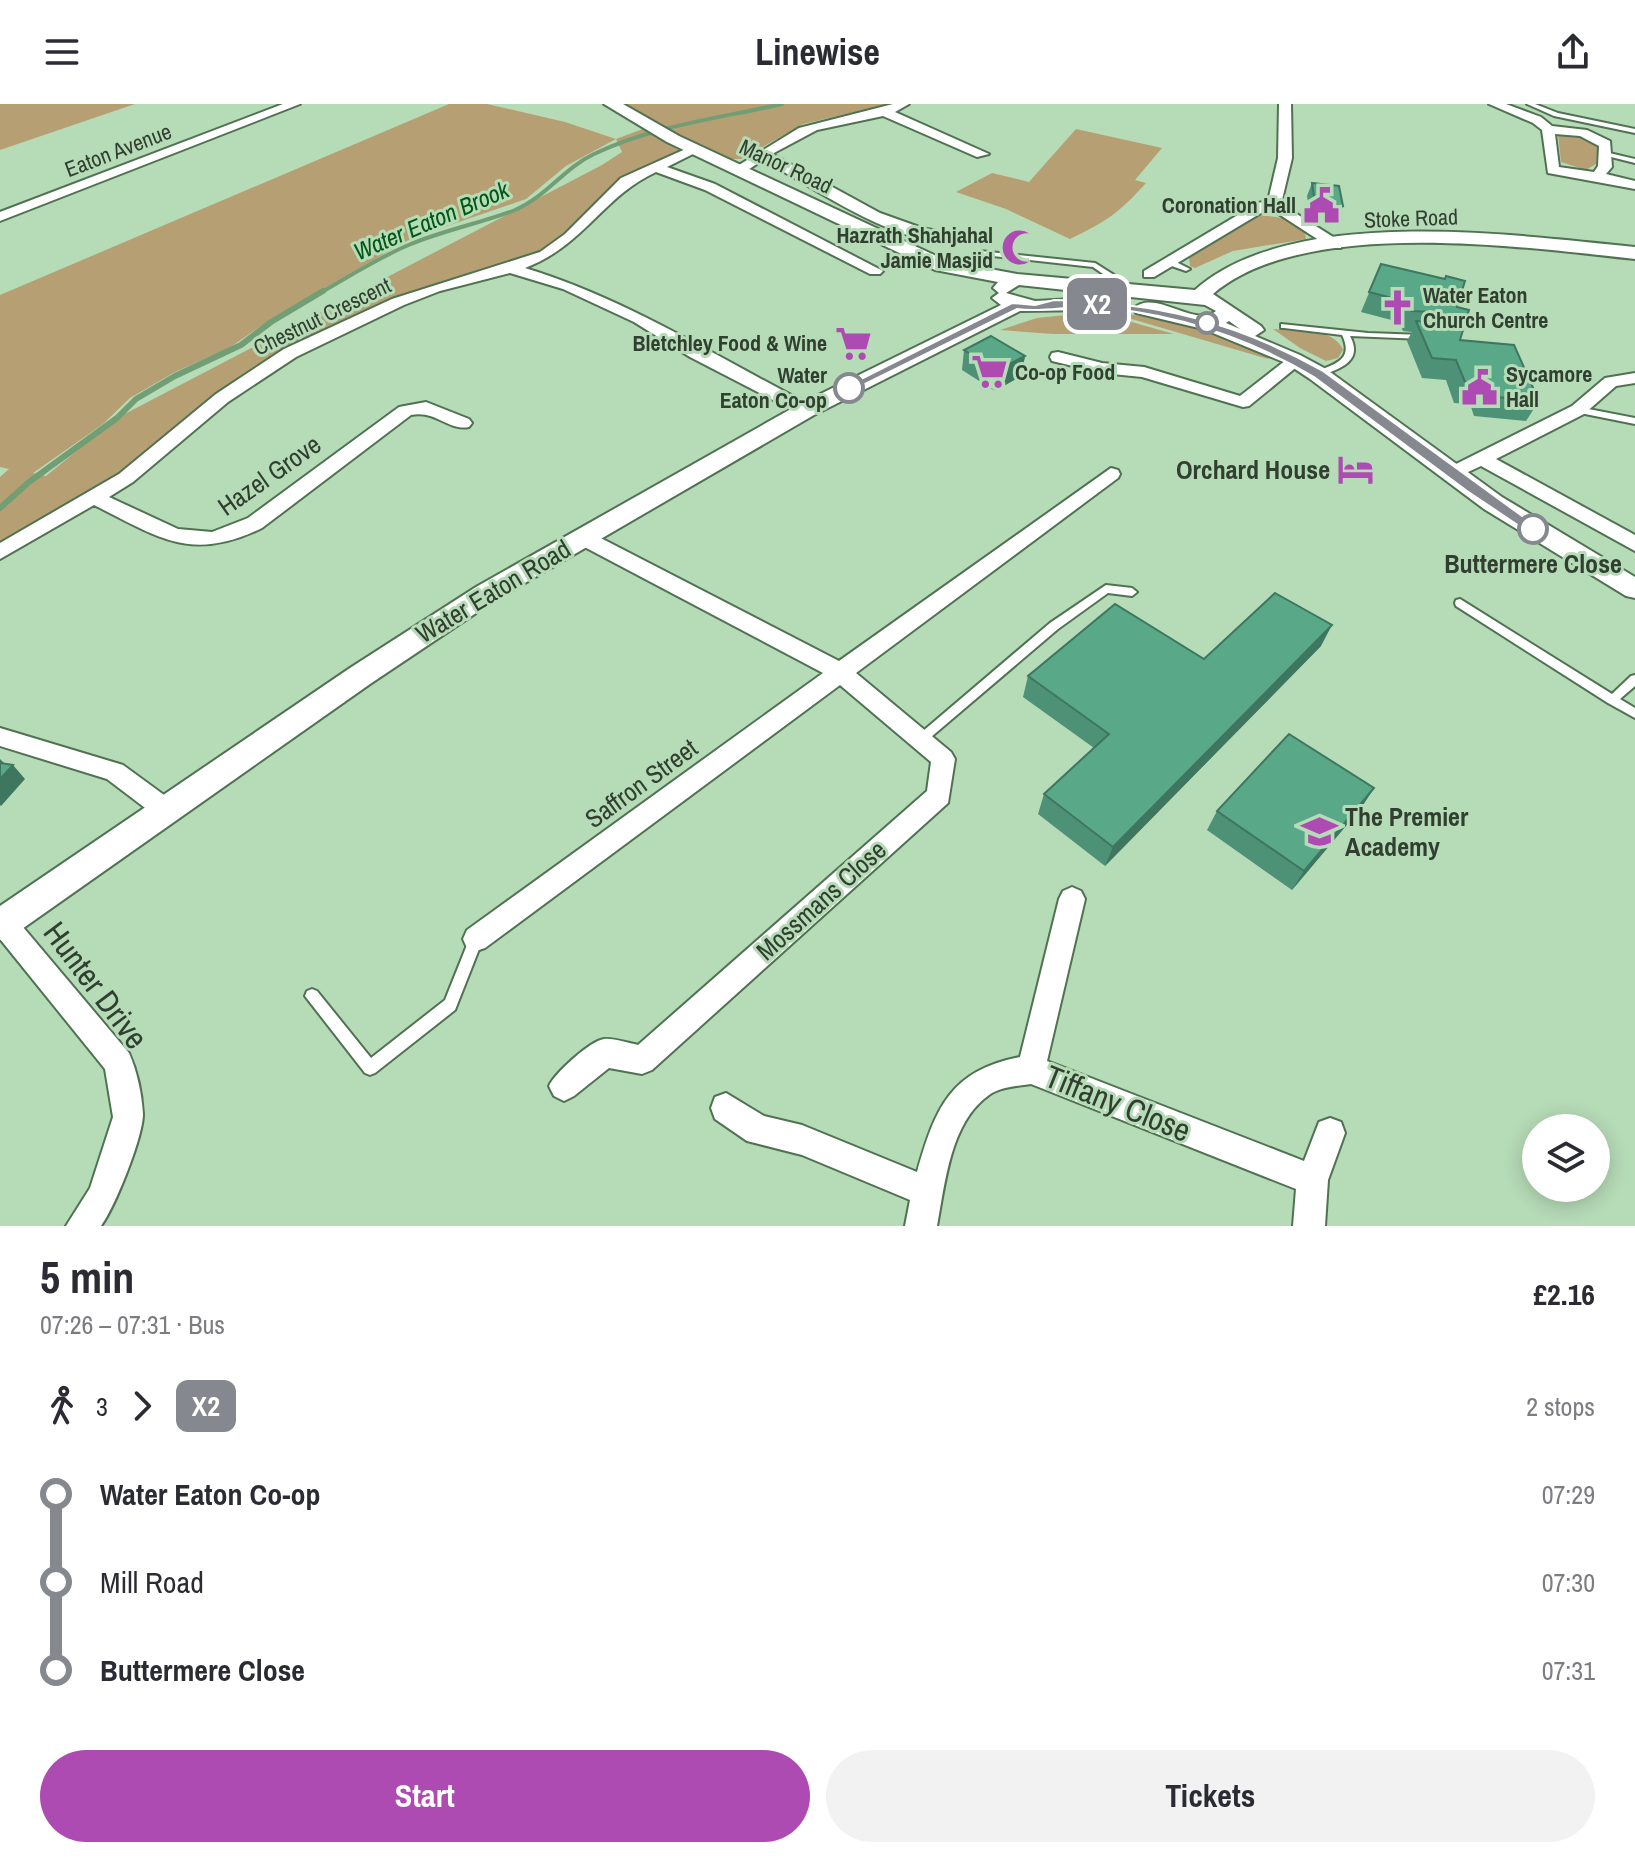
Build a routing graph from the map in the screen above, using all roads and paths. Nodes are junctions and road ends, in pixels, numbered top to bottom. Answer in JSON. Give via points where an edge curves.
{"nodes":[{"id":1,"x":294,"y":104,"type":"edge"},
{"id":2,"x":612,"y":104,"type":"edge"},
{"id":3,"x":903,"y":104,"type":"edge"},
{"id":4,"x":1285,"y":104,"type":"edge"},
{"id":5,"x":1495,"y":104,"type":"edge"},
{"id":6,"x":1530,"y":104,"type":"edge"},
{"id":7,"x":887,"y":113,"type":"junction"},
{"id":8,"x":1548,"y":129,"type":"junction"},
{"id":9,"x":1635,"y":131,"type":"edge"},
{"id":10,"x":695,"y":150,"type":"junction"},
{"id":11,"x":982,"y":154,"type":"dead end"},
{"id":12,"x":1605,"y":154,"type":"junction"},
{"id":13,"x":763,"y":155,"type":"junction"},
{"id":14,"x":1635,"y":161,"type":"edge"},
{"id":15,"x":653,"y":167,"type":"junction"},
{"id":16,"x":738,"y":170,"type":"junction"},
{"id":17,"x":1597,"y":176,"type":"junction"},
{"id":18,"x":1635,"y":185,"type":"edge"},
{"id":19,"x":1274,"y":205,"type":"junction"},
{"id":20,"x":0,"y":217,"type":"edge"},
{"id":21,"x":953,"y":238,"type":"dead end"},
{"id":22,"x":1336,"y":245,"type":"junction"},
{"id":23,"x":983,"y":253,"type":"dead end"},
{"id":24,"x":1635,"y":253,"type":"edge"},
{"id":25,"x":1169,"y":262,"type":"junction"},
{"id":26,"x":510,"y":268,"type":"junction"},
{"id":27,"x":1186,"y":269,"type":"dead end"},
{"id":28,"x":875,"y":271,"type":"dead end"},
{"id":29,"x":1149,"y":274,"type":"dead end"},
{"id":30,"x":1047,"y":283,"type":"junction"},
{"id":31,"x":1110,"y":289,"type":"junction"},
{"id":32,"x":1013,"y":295,"type":"junction"},
{"id":33,"x":1186,"y":302,"type":"junction"},
{"id":34,"x":1054,"y":303,"type":"junction"},
{"id":35,"x":1216,"y":317,"type":"junction"},
{"id":36,"x":1284,"y":326,"type":"dead end"},
{"id":37,"x":1345,"y":333,"type":"junction"},
{"id":38,"x":1425,"y":337,"type":"edge"},
{"id":39,"x":1058,"y":357,"type":"dead end"},
{"id":40,"x":1294,"y":360,"type":"junction"},
{"id":41,"x":1318,"y":374,"type":"junction"},
{"id":42,"x":1635,"y":378,"type":"edge"},
{"id":43,"x":806,"y":410,"type":"junction"},
{"id":44,"x":1578,"y":410,"type":"junction"},
{"id":45,"x":1635,"y":421,"type":"edge"},
{"id":46,"x":463,"y":423,"type":"dead end"},
{"id":47,"x":1482,"y":459,"type":"junction"},
{"id":48,"x":1111,"y":474,"type":"dead end"},
{"id":49,"x":1451,"y":474,"type":"junction"},
{"id":50,"x":96,"y":498,"type":"junction"},
{"id":51,"x":582,"y":537,"type":"junction"},
{"id":52,"x":1635,"y":544,"type":"edge"},
{"id":53,"x":0,"y":552,"type":"edge"},
{"id":54,"x":1635,"y":589,"type":"edge"},
{"id":55,"x":1132,"y":592,"type":"dead end"},
{"id":56,"x":1460,"y":603,"type":"dead end"},
{"id":57,"x":840,"y":672,"type":"junction"},
{"id":58,"x":1635,"y":679,"type":"edge"},
{"id":59,"x":1612,"y":700,"type":"junction"},
{"id":60,"x":1635,"y":714,"type":"edge"},
{"id":61,"x":0,"y":737,"type":"edge"},
{"id":62,"x":920,"y":740,"type":"junction"},
{"id":63,"x":166,"y":810,"type":"junction"},
{"id":64,"x":1072,"y":899,"type":"dead end"},
{"id":65,"x":1,"y":924,"type":"edge"},
{"id":66,"x":476,"y":939,"type":"joint"},
{"id":67,"x":312,"y":996,"type":"dead end"},
{"id":68,"x":1031,"y":1069,"type":"junction"},
{"id":69,"x":564,"y":1086,"type":"dead end"},
{"id":70,"x":726,"y":1108,"type":"dead end"},
{"id":71,"x":1330,"y":1133,"type":"dead end"},
{"id":72,"x":1312,"y":1180,"type":"junction"},
{"id":73,"x":928,"y":1192,"type":"junction"},
{"id":74,"x":82,"y":1226,"type":"edge"},
{"id":75,"x":921,"y":1226,"type":"edge"},
{"id":76,"x":1309,"y":1226,"type":"edge"}],
"edges":[{"from":1,"to":20,"type":"street","name":"Eaton Avenue"},
{"from":2,"to":10,"type":"street","name":"Manor Road"},
{"from":3,"to":7,"type":"street"},
{"from":4,"to":19,"type":"street","via":[[1285,158]]},
{"from":5,"to":8,"type":"street"},
{"from":6,"to":9,"type":"lane","via":[[1556,115]]},
{"from":7,"to":11,"type":"street"},
{"from":7,"to":13,"type":"street","via":[[810,128]]},
{"from":8,"to":12,"type":"street","via":[[1597,139],[1605,144]]},
{"from":8,"to":17,"type":"street","via":[[1553,170]]},
{"from":10,"to":15,"type":"street","name":"Chestnut Crescent"},
{"from":10,"to":16,"type":"street","name":"Manor Road"},
{"from":12,"to":14,"type":"lane"},
{"from":12,"to":17,"type":"street","via":[[1605,167]]},
{"from":13,"to":16,"type":"street"},
{"from":13,"to":21,"type":"street","via":[[912,231]]},
{"from":15,"to":26,"type":"street","name":"Chestnut Crescent","via":[[614,191],[559,245]]},
{"from":15,"to":28,"type":"street","via":[[710,187]]},
{"from":16,"to":32,"type":"street","name":"Manor Road","via":[[942,266],[962,282]]},
{"from":17,"to":18,"type":"street"},
{"from":19,"to":22,"type":"street"},
{"from":19,"to":25,"type":"street","via":[[1263,206]]},
{"from":22,"to":24,"type":"street","name":"Stoke Road","via":[[1456,239]]},
{"from":22,"to":33,"type":"street","name":"Stoke Road","via":[[1250,263]]},
{"from":23,"to":31,"type":"lane","via":[[1095,265],[1110,275]]},
{"from":25,"to":27,"type":"lane"},
{"from":25,"to":29,"type":"street"},
{"from":26,"to":43,"type":"street","via":[[568,286],[640,319]]},
{"from":26,"to":50,"type":"street","name":"Chestnut Crescent","via":[[414,296],[297,349],[242,383]]},
{"from":30,"to":31,"type":"street"},
{"from":30,"to":32,"type":"street"},
{"from":30,"to":34,"type":"street","via":[[1058,292]]},
{"from":31,"to":33,"type":"street"},
{"from":32,"to":34,"type":"street","via":[[1035,308]]},
{"from":32,"to":43,"type":"street","name":"Water Eaton Road"},
{"from":33,"to":34,"type":"street"},
{"from":33,"to":35,"type":"street","via":[[1192,321]]},
{"from":33,"to":35,"type":"street","via":[[1214,300]]},
{"from":35,"to":40,"type":"street"},
{"from":36,"to":37,"type":"lane"},
{"from":37,"to":38,"type":"lane"},
{"from":37,"to":41,"type":"lane","via":[[1350,355]]},
{"from":39,"to":40,"type":"street","via":[[1144,372],[1243,402]]},
{"from":40,"to":41,"type":"street"},
{"from":41,"to":49,"type":"street"},
{"from":42,"to":44,"type":"street","via":[[1611,382]]},
{"from":43,"to":51,"type":"street","name":"Water Eaton Road"},
{"from":44,"to":45,"type":"lane"},
{"from":44,"to":47,"type":"street"},
{"from":46,"to":50,"type":"street","name":"Hazel Grove","via":[[426,407],[405,411],[255,523],[213,540],[186,540]]},
{"from":47,"to":49,"type":"street"},
{"from":47,"to":52,"type":"street"},
{"from":48,"to":57,"type":"street","name":"Saffron Street"},
{"from":49,"to":54,"type":"street"},
{"from":50,"to":53,"type":"street","name":"Chestnut Crescent"},
{"from":51,"to":57,"type":"street"},
{"from":51,"to":63,"type":"street","name":"Water Eaton Road","via":[[414,639]]},
{"from":55,"to":62,"type":"lane","via":[[1106,589],[1054,626]]},
{"from":56,"to":59,"type":"lane"},
{"from":57,"to":62,"type":"street","name":"Mossmans Close"},
{"from":57,"to":66,"type":"street","name":"Saffron Street"},
{"from":58,"to":59,"type":"lane"},
{"from":59,"to":60,"type":"lane"},
{"from":61,"to":63,"type":"street","via":[[115,772]]},
{"from":62,"to":69,"type":"street","name":"Mossmans Close","via":[[943,759],[939,796],[642,1060],[605,1053]]},
{"from":63,"to":65,"type":"street","name":"Water Eaton Road"},
{"from":64,"to":68,"type":"street"},
{"from":65,"to":74,"type":"street","name":"Hunter Drive","via":[[119,1063],[128,1117],[103,1197]]},
{"from":66,"to":67,"type":"lane","via":[[450,1005],[370,1068]]},
{"from":68,"to":72,"type":"street","name":"Tiffany Close"},
{"from":68,"to":73,"type":"street","name":"Tiffany Close","via":[[975,1086],[952,1113]]},
{"from":70,"to":73,"type":"street","via":[[758,1130],[802,1140]]},
{"from":71,"to":72,"type":"street"},
{"from":72,"to":76,"type":"street"},
{"from":73,"to":75,"type":"street","name":"Tiffany Close"}]}
